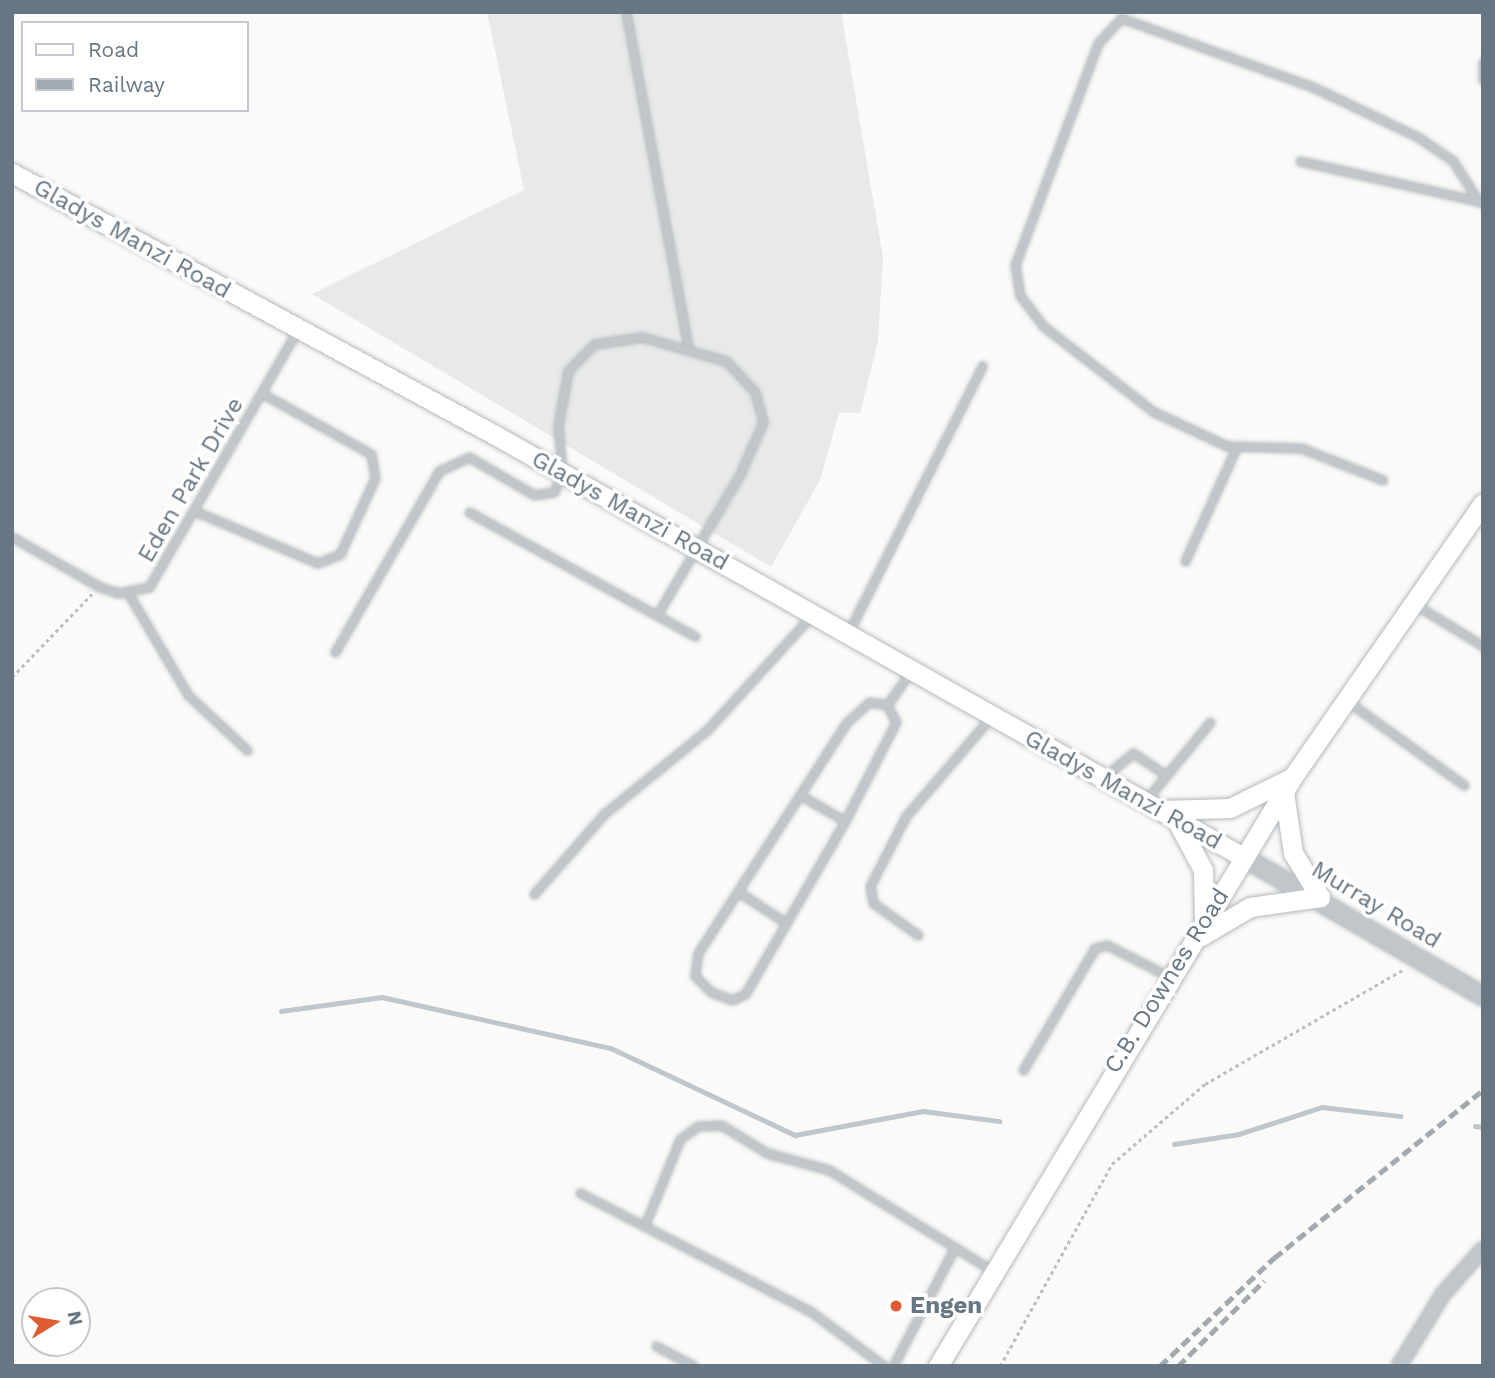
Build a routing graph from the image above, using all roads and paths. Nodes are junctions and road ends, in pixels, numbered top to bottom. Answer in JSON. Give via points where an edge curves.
{"nodes":[{"id":1,"x":626,"y":12,"type":"edge"},
{"id":2,"x":1483,"y":62,"type":"edge"},
{"id":3,"x":1483,"y":79,"type":"edge"},
{"id":4,"x":1300,"y":161,"type":"dead end"},
{"id":5,"x":12,"y":173,"type":"edge"},
{"id":6,"x":1481,"y":202,"type":"edge"},
{"id":7,"x":297,"y":331,"type":"junction"},
{"id":8,"x":688,"y":346,"type":"junction"},
{"id":9,"x":982,"y":366,"type":"dead end"},
{"id":10,"x":263,"y":394,"type":"junction"},
{"id":11,"x":1236,"y":448,"type":"junction"},
{"id":12,"x":562,"y":472,"type":"junction"},
{"id":13,"x":1383,"y":480,"type":"dead end"},
{"id":14,"x":1483,"y":503,"type":"edge"},
{"id":15,"x":197,"y":512,"type":"junction"},
{"id":16,"x":469,"y":512,"type":"dead end"},
{"id":17,"x":12,"y":537,"type":"edge"},
{"id":18,"x":698,"y":550,"type":"junction"},
{"id":19,"x":1185,"y":561,"type":"dead end"},
{"id":20,"x":100,"y":587,"type":"junction"},
{"id":21,"x":128,"y":593,"type":"junction"},
{"id":22,"x":1412,"y":603,"type":"junction"},
{"id":23,"x":657,"y":615,"type":"junction"},
{"id":24,"x":812,"y":615,"type":"junction"},
{"id":25,"x":847,"y":635,"type":"junction"},
{"id":26,"x":695,"y":636,"type":"dead end"},
{"id":27,"x":1483,"y":646,"type":"edge"},
{"id":28,"x":335,"y":652,"type":"dead end"},
{"id":29,"x":911,"y":671,"type":"junction"},
{"id":30,"x":12,"y":677,"type":"edge"},
{"id":31,"x":1346,"y":701,"type":"junction"},
{"id":32,"x":887,"y":705,"type":"junction"},
{"id":33,"x":992,"y":717,"type":"junction"},
{"id":34,"x":1210,"y":722,"type":"dead end"},
{"id":35,"x":247,"y":750,"type":"dead end"},
{"id":36,"x":1164,"y":774,"type":"junction"},
{"id":37,"x":1102,"y":780,"type":"junction"},
{"id":38,"x":1289,"y":783,"type":"junction"},
{"id":39,"x":1464,"y":785,"type":"dead end"},
{"id":40,"x":800,"y":795,"type":"junction"},
{"id":41,"x":1149,"y":806,"type":"junction"},
{"id":42,"x":845,"y":821,"type":"junction"},
{"id":43,"x":1177,"y":822,"type":"junction"},
{"id":44,"x":1243,"y":857,"type":"junction"},
{"id":45,"x":739,"y":892,"type":"junction"},
{"id":46,"x":534,"y":894,"type":"dead end"},
{"id":47,"x":1320,"y":897,"type":"junction"},
{"id":48,"x":1204,"y":922,"type":"junction"},
{"id":49,"x":786,"y":923,"type":"junction"},
{"id":50,"x":918,"y":935,"type":"dead end"},
{"id":51,"x":1189,"y":945,"type":"junction"},
{"id":52,"x":1418,"y":958,"type":"junction"},
{"id":53,"x":1168,"y":976,"type":"junction"},
{"id":54,"x":1483,"y":996,"type":"edge"},
{"id":55,"x":1023,"y":1069,"type":"dead end"},
{"id":56,"x":580,"y":1193,"type":"dead end"},
{"id":57,"x":646,"y":1222,"type":"junction"},
{"id":58,"x":955,"y":1247,"type":"junction"},
{"id":59,"x":1483,"y":1249,"type":"edge"},
{"id":60,"x":993,"y":1271,"type":"junction"},
{"id":61,"x":656,"y":1346,"type":"dead end"},
{"id":62,"x":694,"y":1366,"type":"edge"},
{"id":63,"x":884,"y":1366,"type":"edge"},
{"id":64,"x":893,"y":1366,"type":"edge"},
{"id":65,"x":938,"y":1366,"type":"edge"},
{"id":66,"x":1000,"y":1366,"type":"edge"},
{"id":67,"x":1399,"y":1366,"type":"edge"}],
"edges":[{"from":1,"to":8,"type":"lane"},
{"from":2,"to":3,"type":"lane"},
{"from":4,"to":6,"type":"lane"},
{"from":5,"to":7,"type":"main road","name":"Gladys Manzi Road"},
{"from":6,"to":11,"type":"lane","via":[[1453,161],[1387,121],[1145,22],[1111,22],[1098,43],[1015,265],[1020,296],[1052,334],[1121,390],[1199,435]]},
{"from":7,"to":10,"type":"lane","name":"Eden Park Drive"},
{"from":7,"to":12,"type":"main road","name":"Gladys Manzi Road"},
{"from":8,"to":12,"type":"lane","via":[[623,338],[594,344],[575,358],[559,407]]},
{"from":8,"to":18,"type":"lane","via":[[726,361],[745,380],[762,422]]},
{"from":9,"to":25,"type":"lane"},
{"from":10,"to":15,"type":"lane","name":"Eden Park Drive"},
{"from":10,"to":15,"type":"lane","via":[[371,454],[376,478],[340,554],[318,563]]},
{"from":11,"to":13,"type":"lane","via":[[1301,448]]},
{"from":11,"to":19,"type":"lane"},
{"from":12,"to":18,"type":"main road","name":"Gladys Manzi Road"},
{"from":12,"to":28,"type":"lane","via":[[554,492],[542,496],[478,460],[450,463]]},
{"from":14,"to":22,"type":"main road","name":"C.B. Downes Road"},
{"from":15,"to":21,"type":"lane","name":"Eden Park Drive","via":[[162,573],[149,587]]},
{"from":16,"to":23,"type":"lane"},
{"from":17,"to":20,"type":"lane","name":"Eden Park Drive"},
{"from":18,"to":23,"type":"lane"},
{"from":18,"to":24,"type":"main road","name":"Gladys Manzi Road"},
{"from":20,"to":21,"type":"lane","name":"Eden Park Drive"},
{"from":20,"to":30,"type":"path"},
{"from":21,"to":35,"type":"lane","via":[[188,695]]},
{"from":22,"to":27,"type":"lane"},
{"from":22,"to":31,"type":"main road","name":"C.B. Downes Road"},
{"from":23,"to":26,"type":"lane"},
{"from":24,"to":25,"type":"main road","name":"Gladys Manzi Road"},
{"from":24,"to":46,"type":"lane","via":[[707,730],[604,814]]},
{"from":25,"to":29,"type":"main road","name":"Gladys Manzi Road"},
{"from":29,"to":32,"type":"lane"},
{"from":29,"to":33,"type":"main road","name":"Gladys Manzi Road"},
{"from":31,"to":38,"type":"main road","name":"C.B. Downes Road"},
{"from":31,"to":39,"type":"lane"},
{"from":32,"to":40,"type":"lane","via":[[860,707]]},
{"from":32,"to":42,"type":"lane","via":[[895,716],[893,729]]},
{"from":33,"to":37,"type":"main road","name":"Gladys Manzi Road"},
{"from":33,"to":50,"type":"lane","via":[[906,816],[870,886],[873,904]]},
{"from":34,"to":36,"type":"lane"},
{"from":36,"to":37,"type":"lane","via":[[1133,753],[1120,757]]},
{"from":36,"to":41,"type":"lane"},
{"from":37,"to":41,"type":"main road","name":"Gladys Manzi Road"},
{"from":38,"to":41,"type":"main road","via":[[1230,808]]},
{"from":38,"to":44,"type":"main road","name":"C.B. Downes Road"},
{"from":38,"to":47,"type":"main road","via":[[1293,853]]},
{"from":40,"to":42,"type":"lane"},
{"from":40,"to":45,"type":"lane"},
{"from":41,"to":43,"type":"main road","name":"Gladys Manzi Road"},
{"from":42,"to":49,"type":"lane"},
{"from":43,"to":44,"type":"main road","name":"Gladys Manzi Road"},
{"from":43,"to":48,"type":"main road","via":[[1203,870]]},
{"from":44,"to":47,"type":"street","name":"Murray Road"},
{"from":44,"to":48,"type":"main road","name":"C.B. Downes Road"},
{"from":45,"to":49,"type":"lane"},
{"from":45,"to":49,"type":"lane","via":[[694,963],[695,976],[711,992],[732,1000],[745,994]]},
{"from":47,"to":51,"type":"main road","via":[[1250,906]]},
{"from":47,"to":52,"type":"street","name":"Murray Road"},
{"from":48,"to":51,"type":"main road","name":"C.B. Downes Road"},
{"from":51,"to":53,"type":"main road","name":"C.B. Downes Road"},
{"from":52,"to":54,"type":"street","name":"Murray Road"},
{"from":52,"to":66,"type":"path","via":[[1370,994],[1205,1084],[1121,1155]]},
{"from":53,"to":55,"type":"lane","via":[[1107,945],[1095,948]]},
{"from":53,"to":60,"type":"main road","name":"C.B. Downes Road"},
{"from":56,"to":57,"type":"lane"},
{"from":57,"to":58,"type":"lane","via":[[680,1139],[710,1124],[766,1153],[829,1170]]},
{"from":57,"to":63,"type":"lane","via":[[822,1318]]},
{"from":58,"to":60,"type":"lane"},
{"from":58,"to":64,"type":"lane"},
{"from":59,"to":67,"type":"street","via":[[1443,1294]]},
{"from":60,"to":65,"type":"main road","name":"C.B. Downes Road"},
{"from":61,"to":62,"type":"lane"}]}
